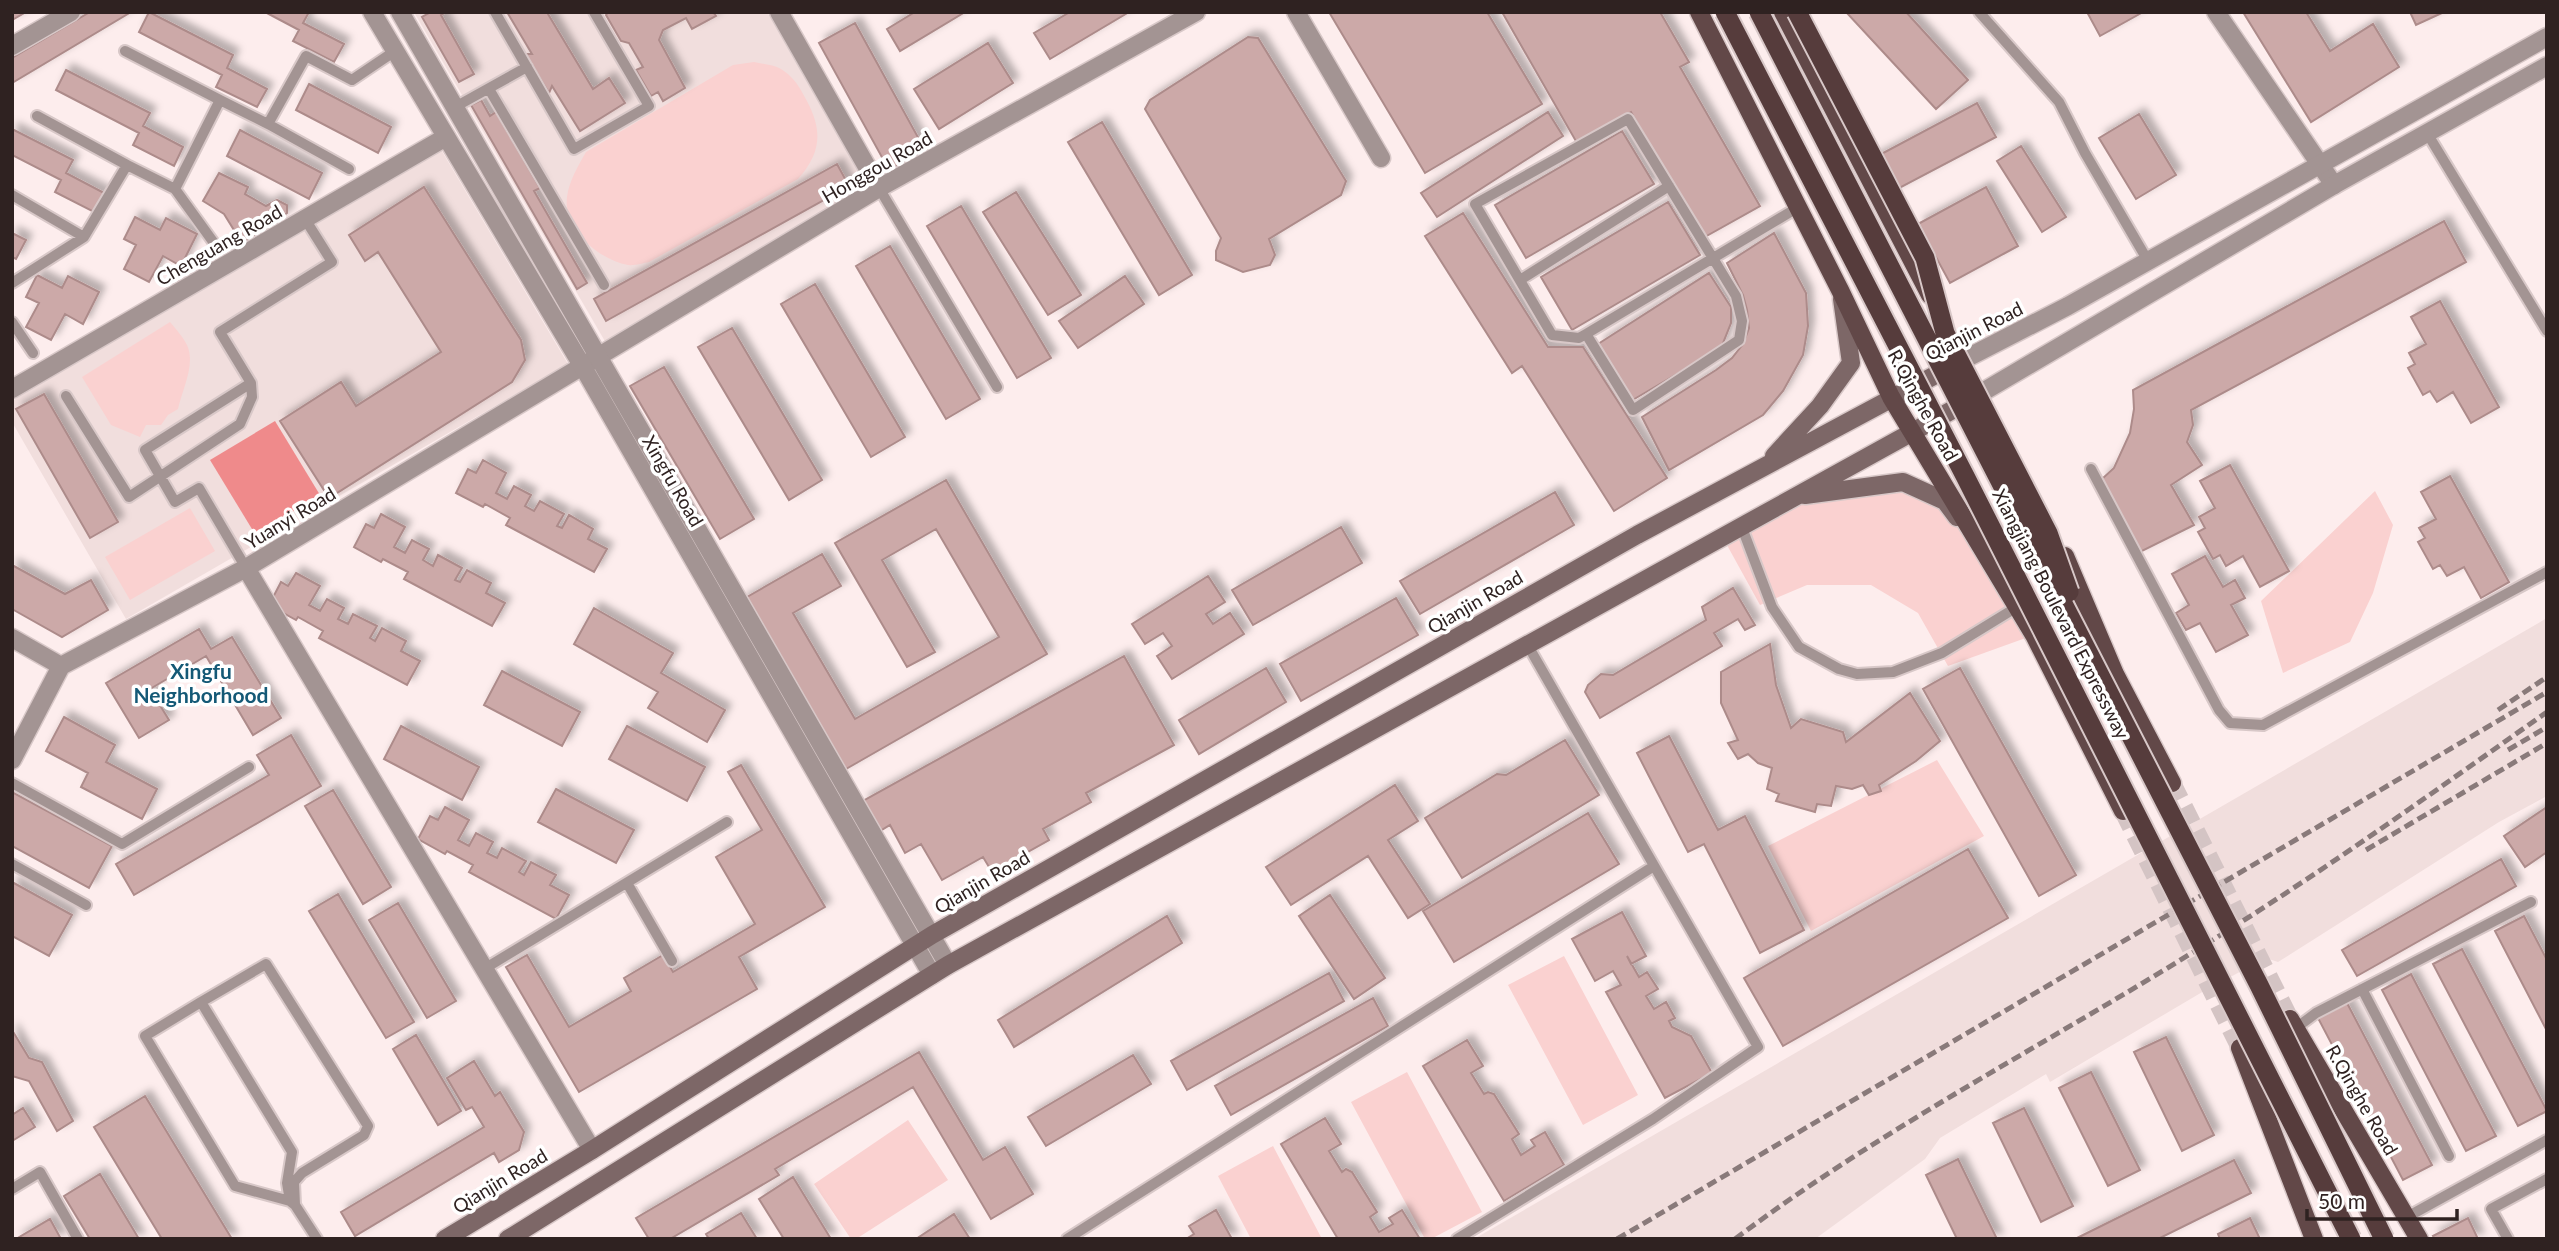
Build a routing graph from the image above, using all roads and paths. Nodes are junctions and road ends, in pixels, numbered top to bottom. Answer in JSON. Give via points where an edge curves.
{"nodes":[{"id":1,"x":71,"y":12,"type":"edge"},
{"id":2,"x":372,"y":12,"type":"edge"},
{"id":3,"x":400,"y":12,"type":"edge"},
{"id":4,"x":495,"y":12,"type":"edge"},
{"id":5,"x":594,"y":12,"type":"edge"},
{"id":6,"x":779,"y":12,"type":"edge"},
{"id":7,"x":1196,"y":12,"type":"edge"},
{"id":8,"x":1296,"y":12,"type":"edge"},
{"id":9,"x":1699,"y":12,"type":"edge"},
{"id":10,"x":1725,"y":12,"type":"edge"},
{"id":11,"x":1759,"y":12,"type":"edge"},
{"id":12,"x":1783,"y":12,"type":"edge"},
{"id":13,"x":1797,"y":12,"type":"edge"},
{"id":14,"x":1979,"y":12,"type":"edge"},
{"id":15,"x":2217,"y":12,"type":"edge"},
{"id":16,"x":2547,"y":37,"type":"edge"},
{"id":17,"x":12,"y":46,"type":"edge"},
{"id":18,"x":125,"y":51,"type":"dead end"},
{"id":19,"x":395,"y":51,"type":"junction"},
{"id":20,"x":2547,"y":66,"type":"edge"},
{"id":21,"x":527,"y":67,"type":"junction"},
{"id":22,"x":489,"y":89,"type":"junction"},
{"id":23,"x":220,"y":100,"type":"junction"},
{"id":24,"x":455,"y":107,"type":"junction"},
{"id":25,"x":37,"y":116,"type":"dead end"},
{"id":26,"x":268,"y":124,"type":"junction"},
{"id":27,"x":2427,"y":133,"type":"junction"},
{"id":28,"x":446,"y":137,"type":"junction"},
{"id":29,"x":1381,"y":158,"type":"dead end"},
{"id":30,"x":2319,"y":164,"type":"junction"},
{"id":31,"x":127,"y":165,"type":"junction"},
{"id":32,"x":349,"y":169,"type":"dead end"},
{"id":33,"x":2334,"y":185,"type":"junction"},
{"id":34,"x":1669,"y":187,"type":"junction"},
{"id":35,"x":879,"y":188,"type":"junction"},
{"id":36,"x":174,"y":189,"type":"junction"},
{"id":37,"x":12,"y":195,"type":"edge"},
{"id":38,"x":1797,"y":208,"type":"junction"},
{"id":39,"x":306,"y":219,"type":"junction"},
{"id":40,"x":84,"y":237,"type":"junction"},
{"id":41,"x":214,"y":243,"type":"dead end"},
{"id":42,"x":1713,"y":258,"type":"junction"},
{"id":43,"x":2148,"y":261,"type":"junction"},
{"id":44,"x":1520,"y":281,"type":"junction"},
{"id":45,"x":12,"y":283,"type":"edge"},
{"id":46,"x":604,"y":285,"type":"dead end"},
{"id":47,"x":1841,"y":292,"type":"junction"},
{"id":48,"x":12,"y":322,"type":"edge"},
{"id":49,"x":2547,"y":331,"type":"edge"},
{"id":50,"x":1586,"y":334,"type":"junction"},
{"id":51,"x":33,"y":353,"type":"dead end"},
{"id":52,"x":599,"y":356,"type":"junction"},
{"id":53,"x":1964,"y":360,"type":"junction"},
{"id":54,"x":583,"y":367,"type":"junction"},
{"id":55,"x":251,"y":383,"type":"junction"},
{"id":56,"x":997,"y":387,"type":"dead end"},
{"id":57,"x":12,"y":389,"type":"edge"},
{"id":58,"x":1982,"y":393,"type":"junction"},
{"id":59,"x":66,"y":396,"type":"dead end"},
{"id":60,"x":1891,"y":397,"type":"junction"},
{"id":61,"x":1911,"y":432,"type":"junction"},
{"id":62,"x":1764,"y":467,"type":"junction"},
{"id":63,"x":2091,"y":469,"type":"dead end"},
{"id":64,"x":160,"y":477,"type":"junction"},
{"id":65,"x":1795,"y":496,"type":"junction"},
{"id":66,"x":1741,"y":525,"type":"junction"},
{"id":67,"x":1987,"y":558,"type":"junction"},
{"id":68,"x":246,"y":568,"type":"junction"},
{"id":69,"x":2547,"y":572,"type":"edge"},
{"id":70,"x":2017,"y":607,"type":"junction"},
{"id":71,"x":12,"y":638,"type":"edge"},
{"id":72,"x":1527,"y":644,"type":"junction"},
{"id":73,"x":2094,"y":663,"type":"junction"},
{"id":74,"x":61,"y":666,"type":"junction"},
{"id":75,"x":12,"y":760,"type":"edge"},
{"id":76,"x":249,"y":767,"type":"dead end"},
{"id":77,"x":12,"y":783,"type":"edge"},
{"id":78,"x":2172,"y":783,"type":"tunnel mouth"},
{"id":79,"x":2123,"y":811,"type":"tunnel mouth"},
{"id":80,"x":727,"y":822,"type":"dead end"},
{"id":81,"x":12,"y":864,"type":"edge"},
{"id":82,"x":1654,"y":866,"type":"junction"},
{"id":83,"x":627,"y":883,"type":"junction"},
{"id":84,"x":2531,"y":902,"type":"dead end"},
{"id":85,"x":86,"y":905,"type":"dead end"},
{"id":86,"x":932,"y":935,"type":"junction"},
{"id":87,"x":916,"y":945,"type":"junction"},
{"id":88,"x":672,"y":961,"type":"dead end"},
{"id":89,"x":948,"y":965,"type":"junction"},
{"id":90,"x":484,"y":969,"type":"junction"},
{"id":91,"x":932,"y":975,"type":"junction"},
{"id":92,"x":2362,"y":989,"type":"junction"},
{"id":93,"x":201,"y":1002,"type":"junction"},
{"id":94,"x":2293,"y":1023,"type":"joint"},
{"id":95,"x":2240,"y":1048,"type":"tunnel mouth"},
{"id":96,"x":2547,"y":1140,"type":"edge"},
{"id":97,"x":592,"y":1150,"type":"junction"},
{"id":98,"x":2449,"y":1156,"type":"dead end"},
{"id":99,"x":2547,"y":1179,"type":"edge"},
{"id":100,"x":12,"y":1189,"type":"edge"},
{"id":101,"x":292,"y":1203,"type":"junction"},
{"id":102,"x":2407,"y":1217,"type":"junction"},
{"id":103,"x":78,"y":1239,"type":"edge"},
{"id":104,"x":317,"y":1239,"type":"edge"},
{"id":105,"x":445,"y":1239,"type":"edge"},
{"id":106,"x":508,"y":1239,"type":"edge"},
{"id":107,"x":1067,"y":1239,"type":"edge"},
{"id":108,"x":1457,"y":1239,"type":"edge"},
{"id":109,"x":2314,"y":1239,"type":"edge"},
{"id":110,"x":2351,"y":1239,"type":"edge"},
{"id":111,"x":2384,"y":1239,"type":"edge"},
{"id":112,"x":2419,"y":1239,"type":"edge"},
{"id":113,"x":2508,"y":1239,"type":"edge"}],
"edges":[{"from":1,"to":17,"type":"street"},
{"from":2,"to":19,"type":"street","name":"Xingfu Road"},
{"from":3,"to":24,"type":"street","name":"Xingfu Road"},
{"from":4,"to":21,"type":"lane"},
{"from":5,"to":21,"type":"lane","via":[[649,106],[575,149]]},
{"from":6,"to":35,"type":"street"},
{"from":7,"to":35,"type":"street","name":"Honggou Road"},
{"from":8,"to":29,"type":"street"},
{"from":9,"to":38,"type":"main road","name":"R.Qinghe Road"},
{"from":10,"to":110,"type":"highway","name":"Xiangjiang Boulevard Expressway","bridge":true},
{"from":11,"to":73,"type":"highway","name":"Xiangjiang Boulevard Expressway","bridge":true},
{"from":12,"to":53,"type":"main road"},
{"from":13,"to":73,"type":"highway","bridge":true,"via":[[1924,258],[1945,333],[2048,533]]},
{"from":14,"to":43,"type":"lane","via":[[2059,102]]},
{"from":15,"to":30,"type":"street"},
{"from":16,"to":30,"type":"street","name":"Qianjin Road"},
{"from":18,"to":23,"type":"lane"},
{"from":19,"to":26,"type":"lane","via":[[352,80],[306,56]]},
{"from":19,"to":28,"type":"street","name":"Xingfu Road"},
{"from":20,"to":27,"type":"street"},
{"from":21,"to":22,"type":"lane"},
{"from":22,"to":24,"type":"lane"},
{"from":22,"to":46,"type":"lane"},
{"from":23,"to":26,"type":"lane"},
{"from":23,"to":36,"type":"lane"},
{"from":24,"to":52,"type":"street","name":"Xingfu Road"},
{"from":25,"to":31,"type":"lane"},
{"from":26,"to":32,"type":"lane"},
{"from":27,"to":33,"type":"street"},
{"from":27,"to":49,"type":"lane"},
{"from":28,"to":39,"type":"street","name":"Chenguang Road"},
{"from":28,"to":54,"type":"street","name":"Xingfu Road"},
{"from":30,"to":33,"type":"street"},
{"from":30,"to":43,"type":"street","name":"Qianjin Road"},
{"from":31,"to":36,"type":"lane"},
{"from":31,"to":40,"type":"lane"},
{"from":33,"to":58,"type":"street"},
{"from":34,"to":42,"type":"lane"},
{"from":34,"to":44,"type":"lane"},
{"from":34,"to":44,"type":"lane","via":[[1628,119],[1475,204]]},
{"from":35,"to":52,"type":"street","name":"Honggou Road"},
{"from":35,"to":56,"type":"lane"},
{"from":36,"to":41,"type":"lane"},
{"from":37,"to":40,"type":"lane"},
{"from":38,"to":42,"type":"lane"},
{"from":38,"to":47,"type":"main road","name":"R.Qinghe Road"},
{"from":39,"to":55,"type":"lane","via":[[331,262],[220,332]]},
{"from":39,"to":57,"type":"street","name":"Chenguang Road"},
{"from":40,"to":45,"type":"lane"},
{"from":42,"to":50,"type":"lane"},
{"from":42,"to":50,"type":"lane","via":[[1735,296],[1742,321],[1739,340],[1633,410]]},
{"from":43,"to":53,"type":"street","name":"Qianjin Road"},
{"from":44,"to":50,"type":"lane","via":[[1552,335],[1579,338]]},
{"from":47,"to":60,"type":"main road","name":"R.Qinghe Road"},
{"from":47,"to":62,"type":"main road","via":[[1851,363],[1820,406]]},
{"from":48,"to":51,"type":"lane"},
{"from":52,"to":54,"type":"street","name":"Honggou Road"},
{"from":52,"to":86,"type":"street","name":"Xingfu Road"},
{"from":53,"to":58,"type":"main road"},
{"from":53,"to":60,"type":"main road","name":"Qianjin Road"},
{"from":54,"to":68,"type":"street","name":"Yuanyi Road"},
{"from":54,"to":87,"type":"street","name":"Xingfu Road"},
{"from":55,"to":64,"type":"lane","via":[[252,397],[240,424]]},
{"from":55,"to":64,"type":"lane","via":[[145,450]]},
{"from":58,"to":61,"type":"main road"},
{"from":58,"to":78,"type":"main road","via":[[2056,534],[2115,674]]},
{"from":59,"to":64,"type":"lane","via":[[129,497]]},
{"from":60,"to":61,"type":"main road","name":"R.Qinghe Road"},
{"from":60,"to":62,"type":"main road","name":"Qianjin Road"},
{"from":61,"to":65,"type":"main road"},
{"from":61,"to":67,"type":"main road","name":"R.Qinghe Road"},
{"from":62,"to":86,"type":"main road","name":"Qianjin Road","via":[[1624,541]]},
{"from":63,"to":69,"type":"lane","via":[[2230,723],[2263,724]]},
{"from":64,"to":68,"type":"lane","via":[[175,502],[199,488]]},
{"from":65,"to":66,"type":"main road"},
{"from":65,"to":67,"type":"main road","via":[[1903,482],[1945,501]]},
{"from":66,"to":70,"type":"lane","via":[[1772,607],[1799,647],[1848,672],[1893,672],[1942,653]]},
{"from":66,"to":72,"type":"main road"},
{"from":67,"to":70,"type":"main road","name":"R.Qinghe Road"},
{"from":68,"to":74,"type":"street","name":"Yuanyi Road"},
{"from":68,"to":90,"type":"street"},
{"from":70,"to":79,"type":"main road","name":"R.Qinghe Road"},
{"from":71,"to":74,"type":"street"},
{"from":72,"to":82,"type":"lane"},
{"from":72,"to":89,"type":"main road"},
{"from":73,"to":111,"type":"highway","name":"Xiangjiang Boulevard Expressway","bridge":true},
{"from":74,"to":75,"type":"street"},
{"from":76,"to":77,"type":"lane","via":[[122,844]]},
{"from":80,"to":83,"type":"lane"},
{"from":81,"to":85,"type":"lane"},
{"from":82,"to":107,"type":"lane"},
{"from":82,"to":108,"type":"lane","via":[[1758,1047],[1653,1119]]},
{"from":83,"to":88,"type":"lane"},
{"from":83,"to":90,"type":"lane"},
{"from":84,"to":92,"type":"lane"},
{"from":86,"to":87,"type":"main road","name":"Qianjin Road"},
{"from":86,"to":89,"type":"street","name":"Xingfu Road"},
{"from":87,"to":91,"type":"street","name":"Xingfu Road"},
{"from":87,"to":97,"type":"main road","name":"Qianjin Road"},
{"from":89,"to":91,"type":"main road"},
{"from":90,"to":97,"type":"street"},
{"from":91,"to":106,"type":"main road"},
{"from":92,"to":94,"type":"lane"},
{"from":92,"to":98,"type":"lane"},
{"from":93,"to":101,"type":"lane","via":[[292,1152],[287,1183]]},
{"from":93,"to":101,"type":"lane","via":[[145,1036],[235,1186]]},
{"from":93,"to":101,"type":"lane","via":[[266,964],[368,1126],[364,1135],[294,1182]]},
{"from":94,"to":102,"type":"main road","name":"R.Qinghe Road"},
{"from":95,"to":109,"type":"main road"},
{"from":96,"to":102,"type":"lane"},
{"from":97,"to":105,"type":"main road","name":"Qianjin Road"},
{"from":99,"to":113,"type":"lane","via":[[2491,1209]]},
{"from":100,"to":103,"type":"lane","via":[[40,1172]]},
{"from":101,"to":104,"type":"lane"},
{"from":102,"to":112,"type":"main road","name":"R.Qinghe Road"}]}
